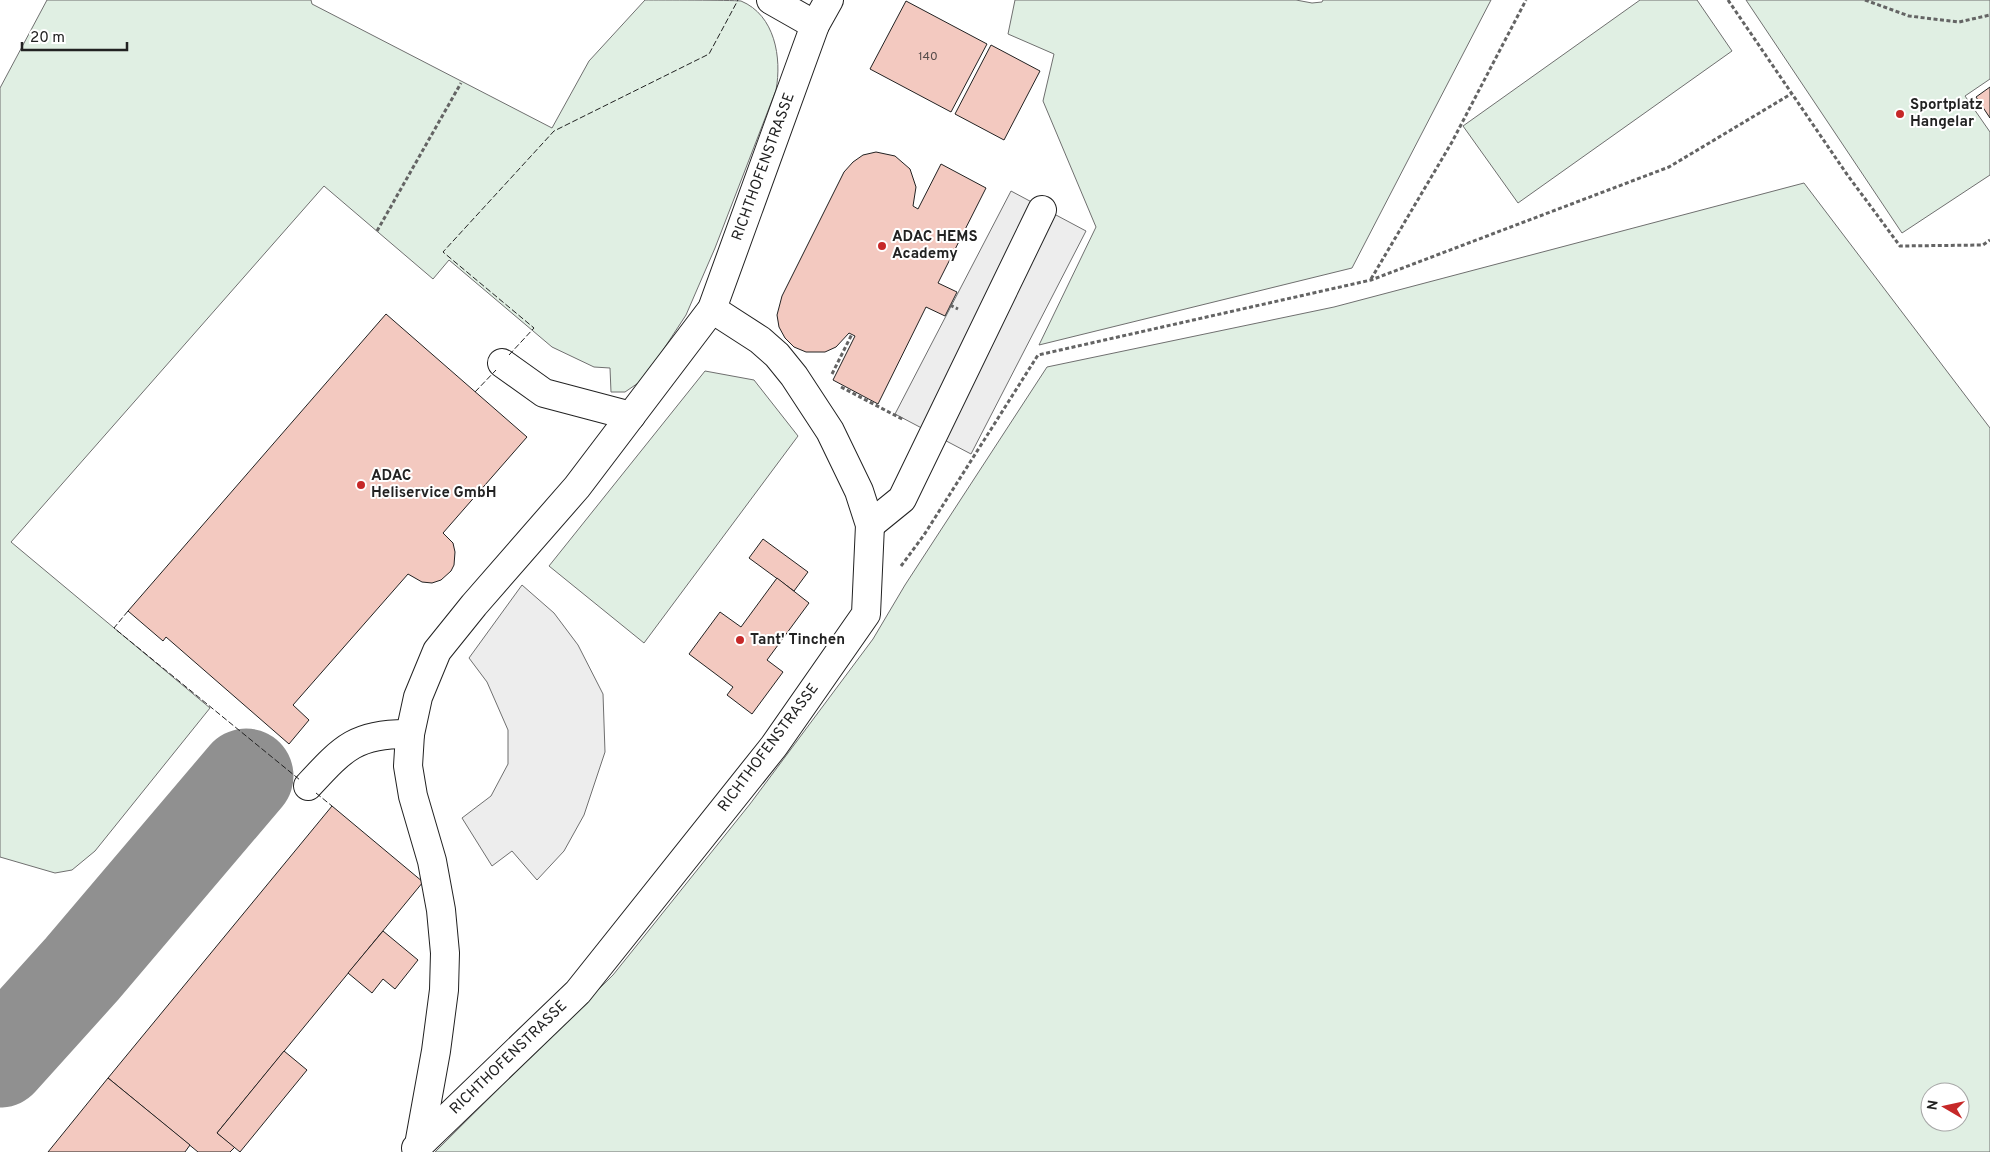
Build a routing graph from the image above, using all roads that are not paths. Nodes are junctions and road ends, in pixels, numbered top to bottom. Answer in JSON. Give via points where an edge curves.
{"nodes":[{"id":1,"x":771,"y":0,"type":"edge"},
{"id":2,"x":829,"y":0,"type":"edge"},
{"id":3,"x":816,"y":25,"type":"junction"},
{"id":4,"x":1042,"y":210,"type":"dead end"},
{"id":5,"x":712,"y":309,"type":"junction"},
{"id":6,"x":502,"y":363,"type":"dead end"},
{"id":7,"x":631,"y":416,"type":"junction"},
{"id":8,"x":870,"y":525,"type":"junction"},
{"id":9,"x":410,"y":734,"type":"junction"},
{"id":10,"x":308,"y":786,"type":"dead end"},
{"id":11,"x":415,"y":1148,"type":"edge"}],
"edges":[{"from":1,"to":3,"type":"street"},
{"from":2,"to":3,"type":"street","name":"RICHTHOFENSTRASSE"},
{"from":3,"to":5,"type":"street","name":"RICHTHOFENSTRASSE"},
{"from":4,"to":8,"type":"street","via":[[902,500]]},
{"from":5,"to":7,"type":"street","name":"RICHTHOFENSTRASSE"},
{"from":5,"to":8,"type":"street","name":"RICHTHOFENSTRASSE","via":[[760,340],[794,376],[830,431],[859,491]]},
{"from":6,"to":7,"type":"street","via":[[544,393]]},
{"from":7,"to":9,"type":"street","name":"RICHTHOFENSTRASSE","via":[[577,486],[437,651],[418,697]]},
{"from":8,"to":11,"type":"street","name":"RICHTHOFENSTRASSE","via":[[866,614],[774,746],[578,992]]},
{"from":9,"to":10,"type":"street","via":[[384,734],[355,743]]},
{"from":9,"to":11,"type":"street","name":"RICHTHOFENSTRASSE","via":[[408,766],[413,796],[432,861],[445,953],[436,1051]]}]}
